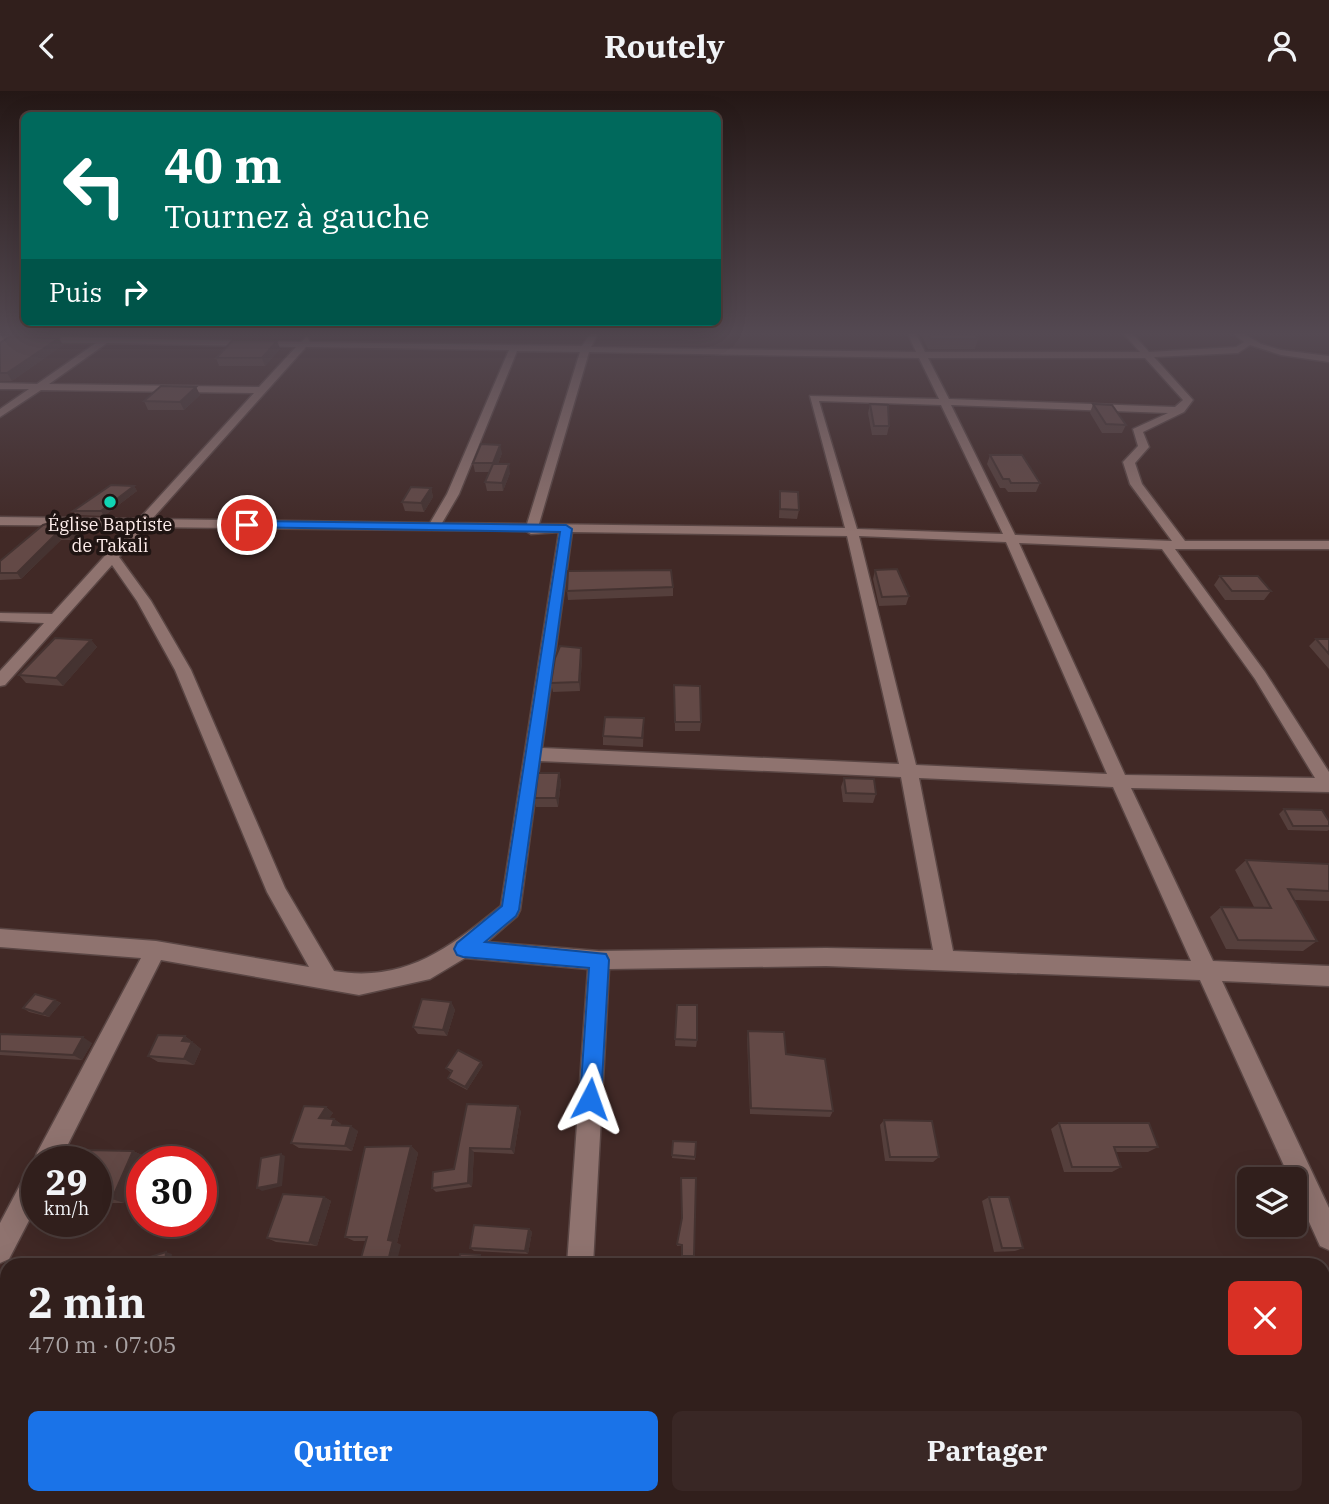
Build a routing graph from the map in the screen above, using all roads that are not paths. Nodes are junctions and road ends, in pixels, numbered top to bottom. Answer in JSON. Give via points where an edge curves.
{"nodes":[{"id":1,"x":21,"y":400,"type":"edge"},
{"id":2,"x":251,"y":400,"type":"edge"},
{"id":3,"x":492,"y":400,"type":"edge"},
{"id":4,"x":570,"y":400,"type":"edge"},
{"id":5,"x":814,"y":400,"type":"edge"},
{"id":6,"x":878,"y":400,"type":"edge"},
{"id":7,"x":1188,"y":400,"type":"edge"},
{"id":8,"x":946,"y":402,"type":"junction"},
{"id":9,"x":1180,"y":409,"type":"junction"},
{"id":10,"x":0,"y":414,"type":"edge"},
{"id":11,"x":0,"y":521,"type":"edge"},
{"id":12,"x":141,"y":523,"type":"junction"},
{"id":13,"x":433,"y":528,"type":"junction"},
{"id":14,"x":566,"y":529,"type":"junction"},
{"id":15,"x":531,"y":530,"type":"junction"},
{"id":16,"x":852,"y":532,"type":"junction"},
{"id":17,"x":1011,"y":540,"type":"junction"},
{"id":18,"x":1174,"y":545,"type":"junction"},
{"id":19,"x":1329,"y":545,"type":"edge"},
{"id":20,"x":112,"y":556,"type":"junction"},
{"id":21,"x":0,"y":617,"type":"edge"},
{"id":22,"x":57,"y":619,"type":"junction"},
{"id":23,"x":0,"y":681,"type":"edge"},
{"id":24,"x":532,"y":754,"type":"junction"},
{"id":25,"x":909,"y":773,"type":"junction"},
{"id":26,"x":1119,"y":781,"type":"junction"},
{"id":27,"x":1328,"y":785,"type":"edge"},
{"id":28,"x":3,"y":944,"type":"edge"},
{"id":29,"x":463,"y":949,"type":"junction"},
{"id":30,"x":156,"y":950,"type":"junction"},
{"id":31,"x":599,"y":960,"type":"junction"},
{"id":32,"x":945,"y":960,"type":"junction"},
{"id":33,"x":1205,"y":971,"type":"junction"},
{"id":34,"x":1329,"y":976,"type":"edge"},
{"id":35,"x":327,"y":979,"type":"junction"},
{"id":36,"x":54,"y":1146,"type":"edge"},
{"id":37,"x":21,"y":1210,"type":"edge"},
{"id":38,"x":1329,"y":1237,"type":"edge"},
{"id":39,"x":0,"y":1250,"type":"edge"},
{"id":40,"x":580,"y":1258,"type":"edge"}],
"edges":[{"from":1,"to":10,"type":"street"},
{"from":2,"to":12,"type":"street"},
{"from":3,"to":13,"type":"street","via":[[453,494]]},
{"from":4,"to":15,"type":"street"},
{"from":5,"to":16,"type":"street"},
{"from":6,"to":8,"type":"street"},
{"from":7,"to":9,"type":"street"},
{"from":8,"to":9,"type":"street"},
{"from":8,"to":17,"type":"street"},
{"from":9,"to":18,"type":"street","via":[[1137,431],[1144,447],[1129,462],[1136,484]]},
{"from":11,"to":12,"type":"street"},
{"from":12,"to":13,"type":"street"},
{"from":12,"to":20,"type":"street"},
{"from":13,"to":15,"type":"street"},
{"from":14,"to":15,"type":"street"},
{"from":14,"to":16,"type":"street"},
{"from":14,"to":24,"type":"street"},
{"from":16,"to":17,"type":"street"},
{"from":16,"to":25,"type":"street"},
{"from":17,"to":18,"type":"street"},
{"from":17,"to":26,"type":"street"},
{"from":18,"to":19,"type":"street"},
{"from":18,"to":27,"type":"street"},
{"from":20,"to":22,"type":"street"},
{"from":20,"to":35,"type":"street","via":[[183,670],[277,892]]},
{"from":21,"to":22,"type":"street"},
{"from":22,"to":23,"type":"street"},
{"from":24,"to":25,"type":"street"},
{"from":24,"to":29,"type":"street","via":[[510,910]]},
{"from":25,"to":26,"type":"street"},
{"from":25,"to":32,"type":"street"},
{"from":26,"to":27,"type":"street"},
{"from":26,"to":33,"type":"street"},
{"from":28,"to":30,"type":"street"},
{"from":29,"to":31,"type":"street"},
{"from":29,"to":35,"type":"street","via":[[430,969],[359,985]]},
{"from":30,"to":35,"type":"street"},
{"from":30,"to":36,"type":"street"},
{"from":31,"to":32,"type":"street"},
{"from":31,"to":40,"type":"street"},
{"from":32,"to":33,"type":"street"},
{"from":33,"to":34,"type":"street"},
{"from":33,"to":38,"type":"street"},
{"from":37,"to":39,"type":"street"}]}
